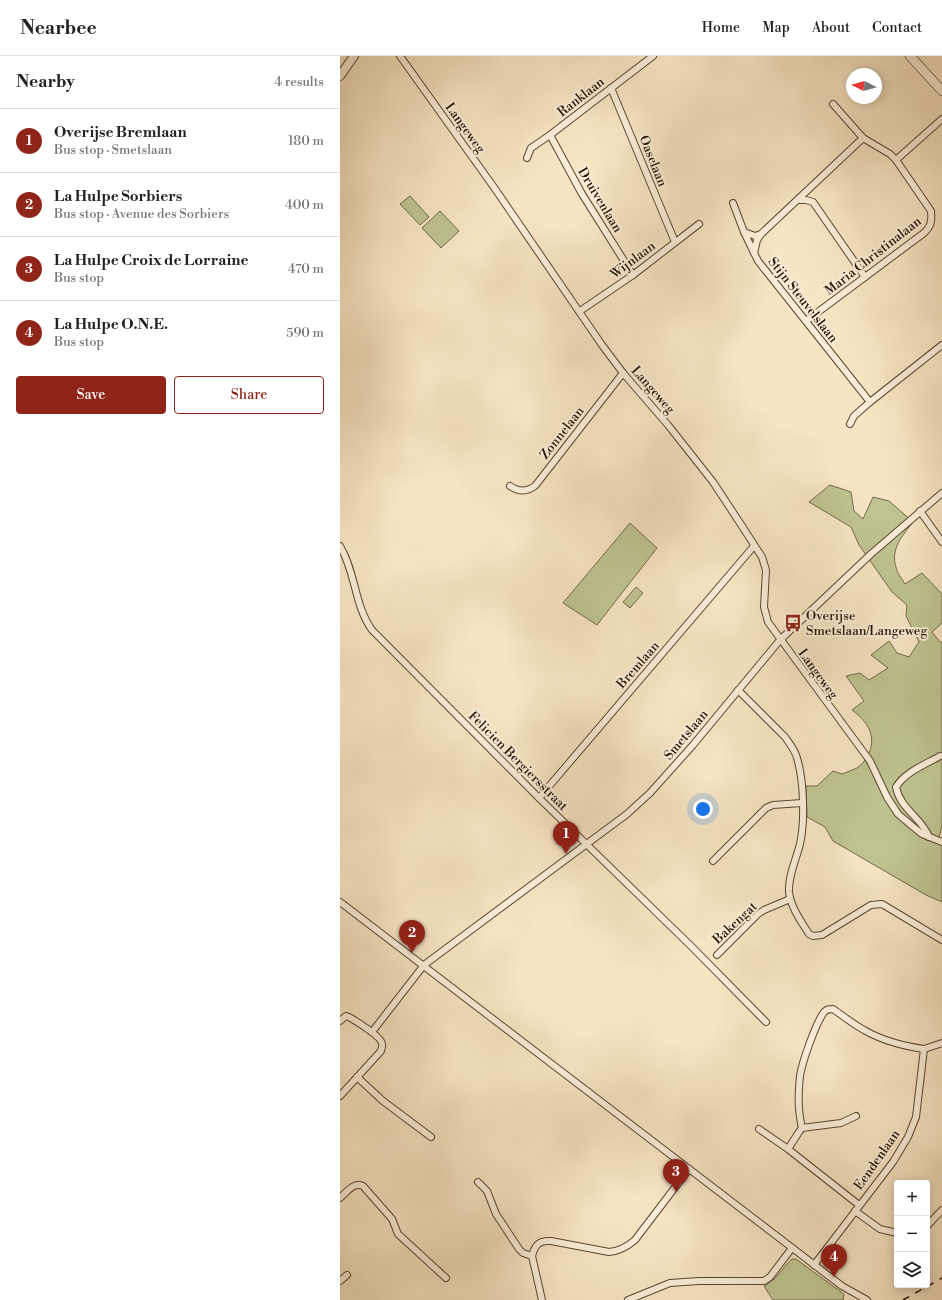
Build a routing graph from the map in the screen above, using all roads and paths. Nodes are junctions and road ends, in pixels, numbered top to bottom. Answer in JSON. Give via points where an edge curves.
{"nodes":[{"id":1,"x":354,"y":56,"type":"edge"},
{"id":2,"x":400,"y":56,"type":"edge"},
{"id":3,"x":653,"y":56,"type":"edge"},
{"id":4,"x":910,"y":56,"type":"edge"},
{"id":5,"x":340,"y":76,"type":"edge"},
{"id":6,"x":611,"y":88,"type":"junction"},
{"id":7,"x":942,"y":91,"type":"edge"},
{"id":8,"x":833,"y":104,"type":"dead end"},
{"id":9,"x":942,"y":119,"type":"edge"},
{"id":10,"x":550,"y":135,"type":"junction"},
{"id":11,"x":863,"y":138,"type":"junction"},
{"id":12,"x":527,"y":158,"type":"dead end"},
{"id":13,"x":896,"y":160,"type":"junction"},
{"id":14,"x":812,"y":187,"type":"junction"},
{"id":15,"x":798,"y":200,"type":"junction"},
{"id":16,"x":813,"y":202,"type":"junction"},
{"id":17,"x":733,"y":204,"type":"dead end"},
{"id":18,"x":699,"y":224,"type":"dead end"},
{"id":19,"x":744,"y":232,"type":"junction"},
{"id":20,"x":761,"y":234,"type":"junction"},
{"id":21,"x":675,"y":242,"type":"junction"},
{"id":22,"x":754,"y":253,"type":"junction"},
{"id":23,"x":633,"y":275,"type":"junction"},
{"id":24,"x":865,"y":276,"type":"junction"},
{"id":25,"x":580,"y":311,"type":"junction"},
{"id":26,"x":806,"y":321,"type":"junction"},
{"id":27,"x":942,"y":345,"type":"edge"},
{"id":28,"x":624,"y":373,"type":"junction"},
{"id":29,"x":870,"y":402,"type":"junction"},
{"id":30,"x":850,"y":424,"type":"dead end"},
{"id":31,"x":510,"y":486,"type":"dead end"},
{"id":32,"x":942,"y":493,"type":"edge"},
{"id":33,"x":920,"y":510,"type":"junction"},
{"id":34,"x":942,"y":542,"type":"edge"},
{"id":35,"x":340,"y":546,"type":"edge"},
{"id":36,"x":754,"y":546,"type":"junction"},
{"id":37,"x":780,"y":640,"type":"junction"},
{"id":38,"x":738,"y":690,"type":"junction"},
{"id":39,"x":940,"y":756,"type":"dead end"},
{"id":40,"x":538,"y":798,"type":"junction"},
{"id":41,"x":802,"y":803,"type":"junction"},
{"id":42,"x":929,"y":837,"type":"junction"},
{"id":43,"x":942,"y":842,"type":"edge"},
{"id":44,"x":586,"y":844,"type":"junction"},
{"id":45,"x":714,"y":861,"type":"dead end"},
{"id":46,"x":790,"y":899,"type":"junction"},
{"id":47,"x":340,"y":902,"type":"edge"},
{"id":48,"x":942,"y":940,"type":"edge"},
{"id":49,"x":717,"y":955,"type":"dead end"},
{"id":50,"x":424,"y":965,"type":"junction"},
{"id":51,"x":340,"y":1020,"type":"edge"},
{"id":52,"x":766,"y":1022,"type":"dead end"},
{"id":53,"x":372,"y":1032,"type":"junction"},
{"id":54,"x":942,"y":1043,"type":"edge"},
{"id":55,"x":924,"y":1049,"type":"junction"},
{"id":56,"x":357,"y":1077,"type":"junction"},
{"id":57,"x":340,"y":1096,"type":"edge"},
{"id":58,"x":856,"y":1116,"type":"dead end"},
{"id":59,"x":802,"y":1128,"type":"junction"},
{"id":60,"x":759,"y":1129,"type":"dead end"},
{"id":61,"x":431,"y":1137,"type":"dead end"},
{"id":62,"x":788,"y":1149,"type":"junction"},
{"id":63,"x":688,"y":1169,"type":"junction"},
{"id":64,"x":478,"y":1182,"type":"dead end"},
{"id":65,"x":340,"y":1198,"type":"edge"},
{"id":66,"x":859,"y":1205,"type":"junction"},
{"id":67,"x":942,"y":1210,"type":"edge"},
{"id":68,"x":854,"y":1211,"type":"junction"},
{"id":69,"x":930,"y":1223,"type":"edge"},
{"id":70,"x":894,"y":1232,"type":"edge"},
{"id":71,"x":792,"y":1248,"type":"junction"},
{"id":72,"x":532,"y":1256,"type":"junction"},
{"id":73,"x":814,"y":1264,"type":"junction"},
{"id":74,"x":346,"y":1275,"type":"dead end"},
{"id":75,"x":446,"y":1278,"type":"dead end"},
{"id":76,"x":340,"y":1281,"type":"edge"},
{"id":77,"x":542,"y":1300,"type":"edge"},
{"id":78,"x":628,"y":1300,"type":"edge"},
{"id":79,"x":867,"y":1300,"type":"edge"}],
"edges":[{"from":1,"to":5,"type":"street"},
{"from":2,"to":25,"type":"street","name":"Langeweg"},
{"from":3,"to":6,"type":"street","name":"Ranklaan"},
{"from":4,"to":7,"type":"main road"},
{"from":6,"to":10,"type":"street","name":"Ranklaan"},
{"from":6,"to":21,"type":"street","name":"Oaselaan"},
{"from":8,"to":11,"type":"street","name":"Maria Christinalaan"},
{"from":9,"to":13,"type":"street"},
{"from":10,"to":12,"type":"street","name":"Ranklaan","via":[[531,148]]},
{"from":10,"to":23,"type":"street","name":"Druivenlaan","via":[[582,194]]},
{"from":11,"to":13,"type":"street","name":"Maria Christinalaan"},
{"from":11,"to":14,"type":"street"},
{"from":13,"to":24,"type":"street","name":"Maria Christinalaan","via":[[931,211],[932,221],[930,228],[924,233]]},
{"from":14,"to":15,"type":"street"},
{"from":14,"to":16,"type":"street"},
{"from":15,"to":16,"type":"street"},
{"from":15,"to":20,"type":"street"},
{"from":16,"to":24,"type":"street"},
{"from":17,"to":19,"type":"street","name":"Stijn Steuvelslaan"},
{"from":18,"to":21,"type":"street","name":"Wijnlaan"},
{"from":19,"to":20,"type":"street","via":[[755,236]]},
{"from":19,"to":22,"type":"street","name":"Stijn Steuvelslaan"},
{"from":20,"to":22,"type":"street"},
{"from":21,"to":23,"type":"street","name":"Wijnlaan"},
{"from":22,"to":26,"type":"street","name":"Stijn Steuvelslaan"},
{"from":23,"to":25,"type":"street","name":"Wijnlaan"},
{"from":24,"to":26,"type":"street","name":"Maria Christinalaan"},
{"from":25,"to":28,"type":"street","name":"Langeweg"},
{"from":26,"to":29,"type":"street","name":"Stijn Steuvelslaan"},
{"from":27,"to":29,"type":"street"},
{"from":28,"to":31,"type":"street","name":"Zonnelaan","via":[[535,486],[524,491]]},
{"from":28,"to":36,"type":"street","name":"Langeweg","via":[[713,482]]},
{"from":29,"to":30,"type":"street","via":[[854,416]]},
{"from":32,"to":33,"type":"street","name":"Smetslaan"},
{"from":33,"to":34,"type":"street"},
{"from":33,"to":37,"type":"street","name":"Smetslaan"},
{"from":35,"to":40,"type":"street","name":"Felicien Bergiersstraat","via":[[350,569],[362,615],[372,630]]},
{"from":36,"to":37,"type":"street","name":"Langeweg","via":[[762,557],[766,570],[766,616]]},
{"from":36,"to":40,"type":"street","name":"Bremlaan"},
{"from":37,"to":38,"type":"street","name":"Smetslaan"},
{"from":37,"to":42,"type":"street","name":"Langeweg","via":[[874,768],[898,814],[910,826]]},
{"from":38,"to":41,"type":"street","via":[[791,745],[800,770]]},
{"from":38,"to":44,"type":"street","name":"Smetslaan","via":[[650,793],[627,814]]},
{"from":39,"to":42,"type":"street","via":[[906,775],[896,787],[906,808],[927,831]]},
{"from":40,"to":44,"type":"street","name":"Felicien Bergiersstraat"},
{"from":41,"to":45,"type":"street","via":[[773,805],[766,808]]},
{"from":41,"to":46,"type":"street","via":[[800,843],[790,883]]},
{"from":42,"to":43,"type":"street","name":"Langeweg"},
{"from":44,"to":50,"type":"street","name":"Smetslaan"},
{"from":44,"to":52,"type":"street","name":"Felicien Bergiersstraat"},
{"from":46,"to":48,"type":"street","via":[[809,934],[813,936],[822,935],[876,904],[885,906]]},
{"from":46,"to":49,"type":"street","name":"Bakengat","via":[[758,914]]},
{"from":47,"to":50,"type":"street"},
{"from":50,"to":53,"type":"street","name":"Smetslaan"},
{"from":50,"to":63,"type":"street"},
{"from":51,"to":53,"type":"street","via":[[349,1017]]},
{"from":53,"to":56,"type":"street","via":[[383,1045]]},
{"from":54,"to":55,"type":"street"},
{"from":55,"to":59,"type":"street","via":[[890,1042],[865,1031],[833,1009],[828,1009],[818,1025],[802,1066],[799,1086]]},
{"from":55,"to":66,"type":"street","name":"Eendenlaan","via":[[917,1110],[908,1137],[899,1154]]},
{"from":56,"to":57,"type":"street"},
{"from":56,"to":61,"type":"street","via":[[383,1101]]},
{"from":58,"to":59,"type":"street","via":[[841,1123]]},
{"from":59,"to":62,"type":"street"},
{"from":60,"to":62,"type":"street"},
{"from":62,"to":66,"type":"street"},
{"from":63,"to":71,"type":"street"},
{"from":63,"to":72,"type":"street","via":[[636,1240],[626,1248],[618,1251],[600,1251],[544,1241],[538,1243]]},
{"from":64,"to":72,"type":"street","via":[[487,1191],[496,1214],[519,1249]]},
{"from":65,"to":75,"type":"street","via":[[354,1185],[363,1186],[392,1218],[398,1234]]},
{"from":66,"to":68,"type":"street","name":"Eendenlaan"},
{"from":67,"to":69,"type":"street"},
{"from":68,"to":70,"type":"street","via":[[880,1229]]},
{"from":68,"to":73,"type":"street","name":"Eendenlaan"},
{"from":71,"to":73,"type":"street"},
{"from":71,"to":78,"type":"street","via":[[764,1281],[707,1280],[670,1283]]},
{"from":72,"to":77,"type":"street"},
{"from":73,"to":79,"type":"street","via":[[848,1290]]},
{"from":74,"to":76,"type":"street"}]}
